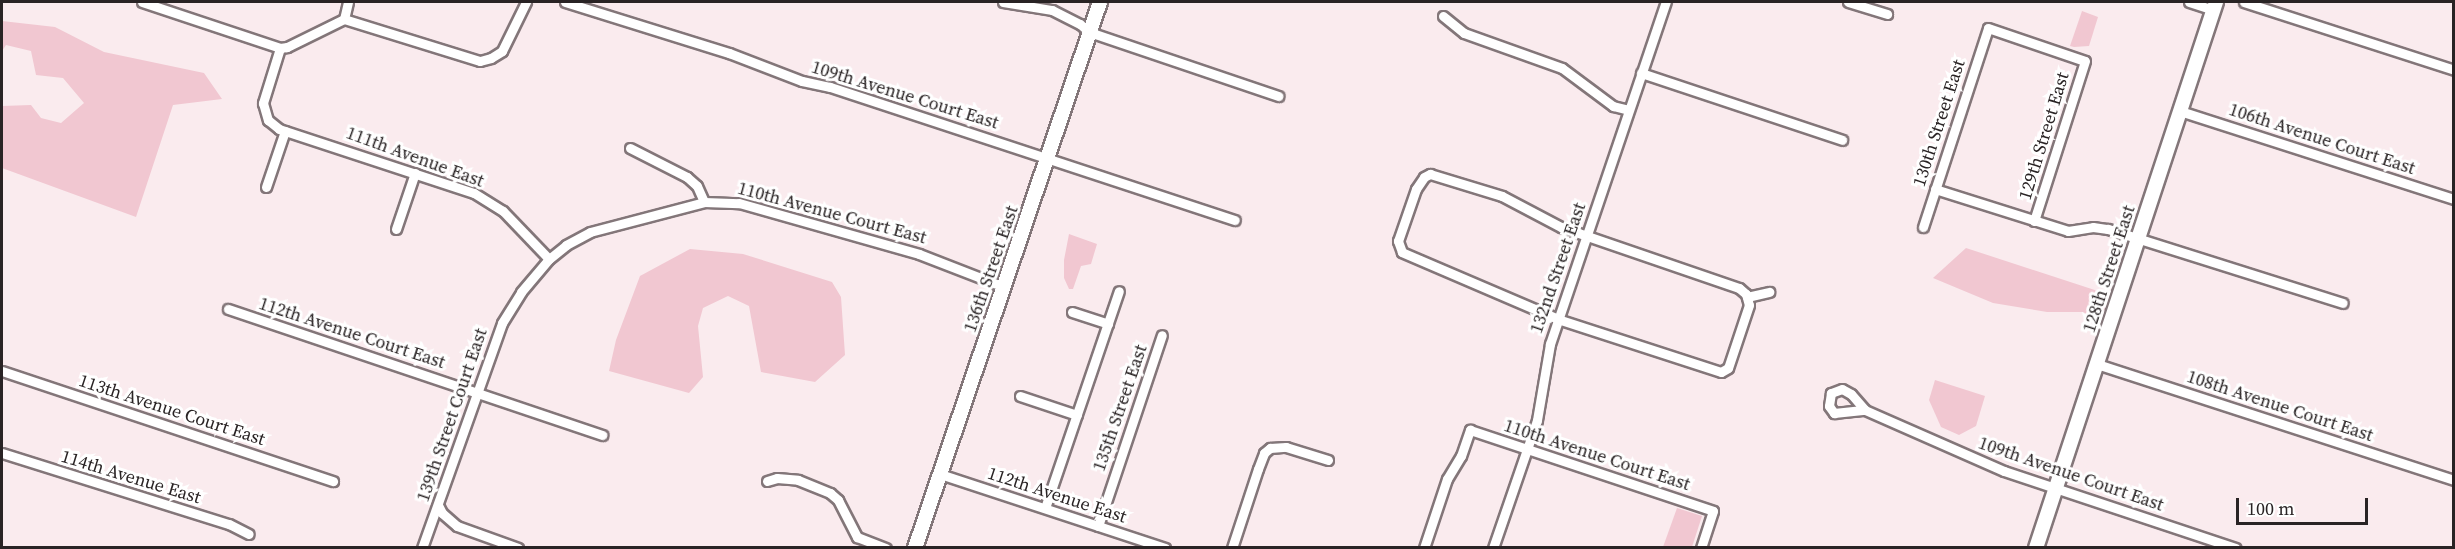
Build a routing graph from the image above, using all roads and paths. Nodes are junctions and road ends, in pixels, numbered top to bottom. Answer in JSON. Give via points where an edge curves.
{"nodes":[{"id":1,"x":142,"y":2,"type":"edge"},
{"id":2,"x":348,"y":2,"type":"edge"},
{"id":3,"x":526,"y":2,"type":"edge"},
{"id":4,"x":565,"y":2,"type":"edge"},
{"id":5,"x":1003,"y":2,"type":"edge"},
{"id":6,"x":1100,"y":2,"type":"edge"},
{"id":7,"x":1666,"y":2,"type":"edge"},
{"id":8,"x":1848,"y":2,"type":"edge"},
{"id":9,"x":2189,"y":2,"type":"edge"},
{"id":10,"x":2244,"y":2,"type":"edge"},
{"id":11,"x":2215,"y":6,"type":"edge"},
{"id":12,"x":1887,"y":14,"type":"dead end"},
{"id":13,"x":1443,"y":16,"type":"dead end"},
{"id":14,"x":344,"y":19,"type":"junction"},
{"id":15,"x":1089,"y":32,"type":"junction"},
{"id":16,"x":280,"y":48,"type":"junction"},
{"id":17,"x":2085,"y":61,"type":"joint"},
{"id":18,"x":2454,"y":70,"type":"edge"},
{"id":19,"x":1641,"y":73,"type":"junction"},
{"id":20,"x":1278,"y":96,"type":"dead end"},
{"id":21,"x":1629,"y":110,"type":"junction"},
{"id":22,"x":2180,"y":111,"type":"junction"},
{"id":23,"x":285,"y":131,"type":"junction"},
{"id":24,"x":1842,"y":140,"type":"dead end"},
{"id":25,"x":630,"y":148,"type":"dead end"},
{"id":26,"x":1046,"y":160,"type":"junction"},
{"id":27,"x":415,"y":173,"type":"junction"},
{"id":28,"x":266,"y":187,"type":"dead end"},
{"id":29,"x":1935,"y":189,"type":"junction"},
{"id":30,"x":2454,"y":199,"type":"edge"},
{"id":31,"x":704,"y":202,"type":"junction"},
{"id":32,"x":1235,"y":220,"type":"dead end"},
{"id":33,"x":2034,"y":221,"type":"junction"},
{"id":34,"x":1923,"y":227,"type":"dead end"},
{"id":35,"x":396,"y":229,"type":"dead end"},
{"id":36,"x":1587,"y":236,"type":"junction"},
{"id":37,"x":2137,"y":238,"type":"junction"},
{"id":38,"x":549,"y":259,"type":"junction"},
{"id":39,"x":1004,"y":287,"type":"junction"},
{"id":40,"x":1119,"y":291,"type":"dead end"},
{"id":41,"x":1769,"y":292,"type":"dead end"},
{"id":42,"x":1747,"y":297,"type":"junction"},
{"id":43,"x":2343,"y":303,"type":"dead end"},
{"id":44,"x":228,"y":309,"type":"dead end"},
{"id":45,"x":1072,"y":312,"type":"dead end"},
{"id":46,"x":1558,"y":319,"type":"junction"},
{"id":47,"x":1108,"y":324,"type":"junction"},
{"id":48,"x":1162,"y":335,"type":"dead end"},
{"id":49,"x":2097,"y":364,"type":"junction"},
{"id":50,"x":2,"y":371,"type":"edge"},
{"id":51,"x":476,"y":392,"type":"junction"},
{"id":52,"x":1020,"y":396,"type":"dead end"},
{"id":53,"x":1865,"y":410,"type":"dead end"},
{"id":54,"x":1077,"y":415,"type":"junction"},
{"id":55,"x":602,"y":435,"type":"dead end"},
{"id":56,"x":1527,"y":450,"type":"junction"},
{"id":57,"x":2,"y":453,"type":"edge"},
{"id":58,"x":1328,"y":460,"type":"dead end"},
{"id":59,"x":940,"y":474,"type":"junction"},
{"id":60,"x":2454,"y":480,"type":"edge"},
{"id":61,"x":333,"y":481,"type":"dead end"},
{"id":62,"x":766,"y":481,"type":"dead end"},
{"id":63,"x":2056,"y":489,"type":"junction"},
{"id":64,"x":438,"y":505,"type":"junction"},
{"id":65,"x":1045,"y":508,"type":"junction"},
{"id":66,"x":1098,"y":526,"type":"junction"},
{"id":67,"x":249,"y":534,"type":"dead end"},
{"id":68,"x":422,"y":548,"type":"edge"},
{"id":69,"x":518,"y":548,"type":"edge"},
{"id":70,"x":886,"y":548,"type":"edge"},
{"id":71,"x":915,"y":548,"type":"edge"},
{"id":72,"x":1165,"y":548,"type":"edge"},
{"id":73,"x":1232,"y":548,"type":"edge"},
{"id":74,"x":1424,"y":548,"type":"edge"},
{"id":75,"x":1493,"y":548,"type":"edge"},
{"id":76,"x":1701,"y":548,"type":"edge"},
{"id":77,"x":2036,"y":548,"type":"edge"},
{"id":78,"x":2236,"y":548,"type":"edge"}],
"edges":[{"from":1,"to":16,"type":"street"},
{"from":2,"to":14,"type":"street"},
{"from":3,"to":14,"type":"street","via":[[502,51],[491,58],[473,61]]},
{"from":4,"to":26,"type":"street","name":"109th Avenue Court East"},
{"from":5,"to":15,"type":"street","via":[[1052,10]]},
{"from":6,"to":15,"type":"street","name":"136th Street East"},
{"from":7,"to":19,"type":"street","name":"132nd Street East"},
{"from":8,"to":12,"type":"street"},
{"from":9,"to":11,"type":"street"},
{"from":10,"to":18,"type":"street"},
{"from":11,"to":22,"type":"street","name":"128th Street East"},
{"from":13,"to":21,"type":"street","via":[[1464,33],[1562,68],[1613,106]]},
{"from":14,"to":16,"type":"street"},
{"from":15,"to":20,"type":"street"},
{"from":15,"to":26,"type":"street","name":"136th Street East"},
{"from":16,"to":23,"type":"street","via":[[263,106],[268,120]]},
{"from":17,"to":29,"type":"street","name":"130th Street East","via":[[1988,28]]},
{"from":17,"to":33,"type":"street","name":"129th Street East"},
{"from":19,"to":21,"type":"street","name":"132nd Street East"},
{"from":19,"to":24,"type":"street"},
{"from":21,"to":36,"type":"street","name":"132nd Street East"},
{"from":22,"to":30,"type":"street","name":"106th Avenue Court East"},
{"from":22,"to":37,"type":"street","name":"128th Street East"},
{"from":23,"to":27,"type":"street","name":"111th Avenue East"},
{"from":23,"to":28,"type":"street"},
{"from":25,"to":31,"type":"street","via":[[687,177],[697,186]]},
{"from":26,"to":32,"type":"street","name":"109th Avenue Court East"},
{"from":26,"to":39,"type":"street","name":"136th Street East"},
{"from":27,"to":35,"type":"street"},
{"from":27,"to":38,"type":"street","name":"111th Avenue East","via":[[489,201]]},
{"from":29,"to":33,"type":"street"},
{"from":29,"to":34,"type":"street","name":"130th Street East"},
{"from":31,"to":38,"type":"street","name":"139th Street Court East","via":[[603,227],[566,245]]},
{"from":31,"to":39,"type":"street","name":"110th Avenue Court East","via":[[739,202],[827,230],[886,243]]},
{"from":33,"to":37,"type":"street","via":[[2068,231],[2093,227]]},
{"from":36,"to":42,"type":"street","via":[[1732,285]]},
{"from":36,"to":46,"type":"street","name":"132nd Street East"},
{"from":36,"to":46,"type":"street","via":[[1502,196],[1437,175],[1424,177],[1416,189],[1398,241],[1402,252]]},
{"from":37,"to":43,"type":"street"},
{"from":37,"to":49,"type":"street","name":"128th Street East"},
{"from":38,"to":51,"type":"street","name":"139th Street Court East","via":[[502,322]]},
{"from":39,"to":59,"type":"street","name":"136th Street East"},
{"from":40,"to":47,"type":"street"},
{"from":41,"to":42,"type":"street"},
{"from":42,"to":46,"type":"street","via":[[1749,308],[1732,359],[1724,371]]},
{"from":44,"to":51,"type":"street","name":"112th Avenue Court East"},
{"from":45,"to":47,"type":"street"},
{"from":46,"to":56,"type":"street","name":"132nd Street East"},
{"from":47,"to":54,"type":"street"},
{"from":48,"to":66,"type":"street","name":"135th Street East"},
{"from":49,"to":60,"type":"street","name":"108th Avenue Court East"},
{"from":49,"to":63,"type":"street","name":"128th Street East"},
{"from":50,"to":61,"type":"street","name":"113th Avenue Court East"},
{"from":51,"to":55,"type":"street","name":"112th Avenue Court East"},
{"from":51,"to":64,"type":"street","name":"139th Street Court East"},
{"from":52,"to":54,"type":"street"},
{"from":53,"to":63,"type":"street","name":"109th Avenue Court East","via":[[2000,470]]},
{"from":54,"to":65,"type":"street"},
{"from":56,"to":74,"type":"street","name":"110th Avenue Court East","via":[[1470,430],[1461,456],[1446,479]]},
{"from":56,"to":75,"type":"street","name":"132nd Street East"},
{"from":56,"to":76,"type":"street","name":"110th Avenue Court East","via":[[1713,511]]},
{"from":57,"to":67,"type":"street","name":"114th Avenue East","via":[[229,524]]},
{"from":58,"to":73,"type":"street","via":[[1286,447],[1274,447],[1264,453]]},
{"from":59,"to":65,"type":"street","name":"112th Avenue East"},
{"from":59,"to":71,"type":"street","name":"136th Street East"},
{"from":62,"to":70,"type":"street","via":[[798,480],[830,493],[858,537]]},
{"from":63,"to":77,"type":"street","name":"128th Street East"},
{"from":63,"to":78,"type":"street","name":"109th Avenue Court East"},
{"from":64,"to":68,"type":"street","name":"139th Street Court East"},
{"from":64,"to":69,"type":"street","via":[[457,526]]},
{"from":65,"to":66,"type":"street","name":"112th Avenue East"},
{"from":66,"to":72,"type":"street","name":"112th Avenue East"}]}
